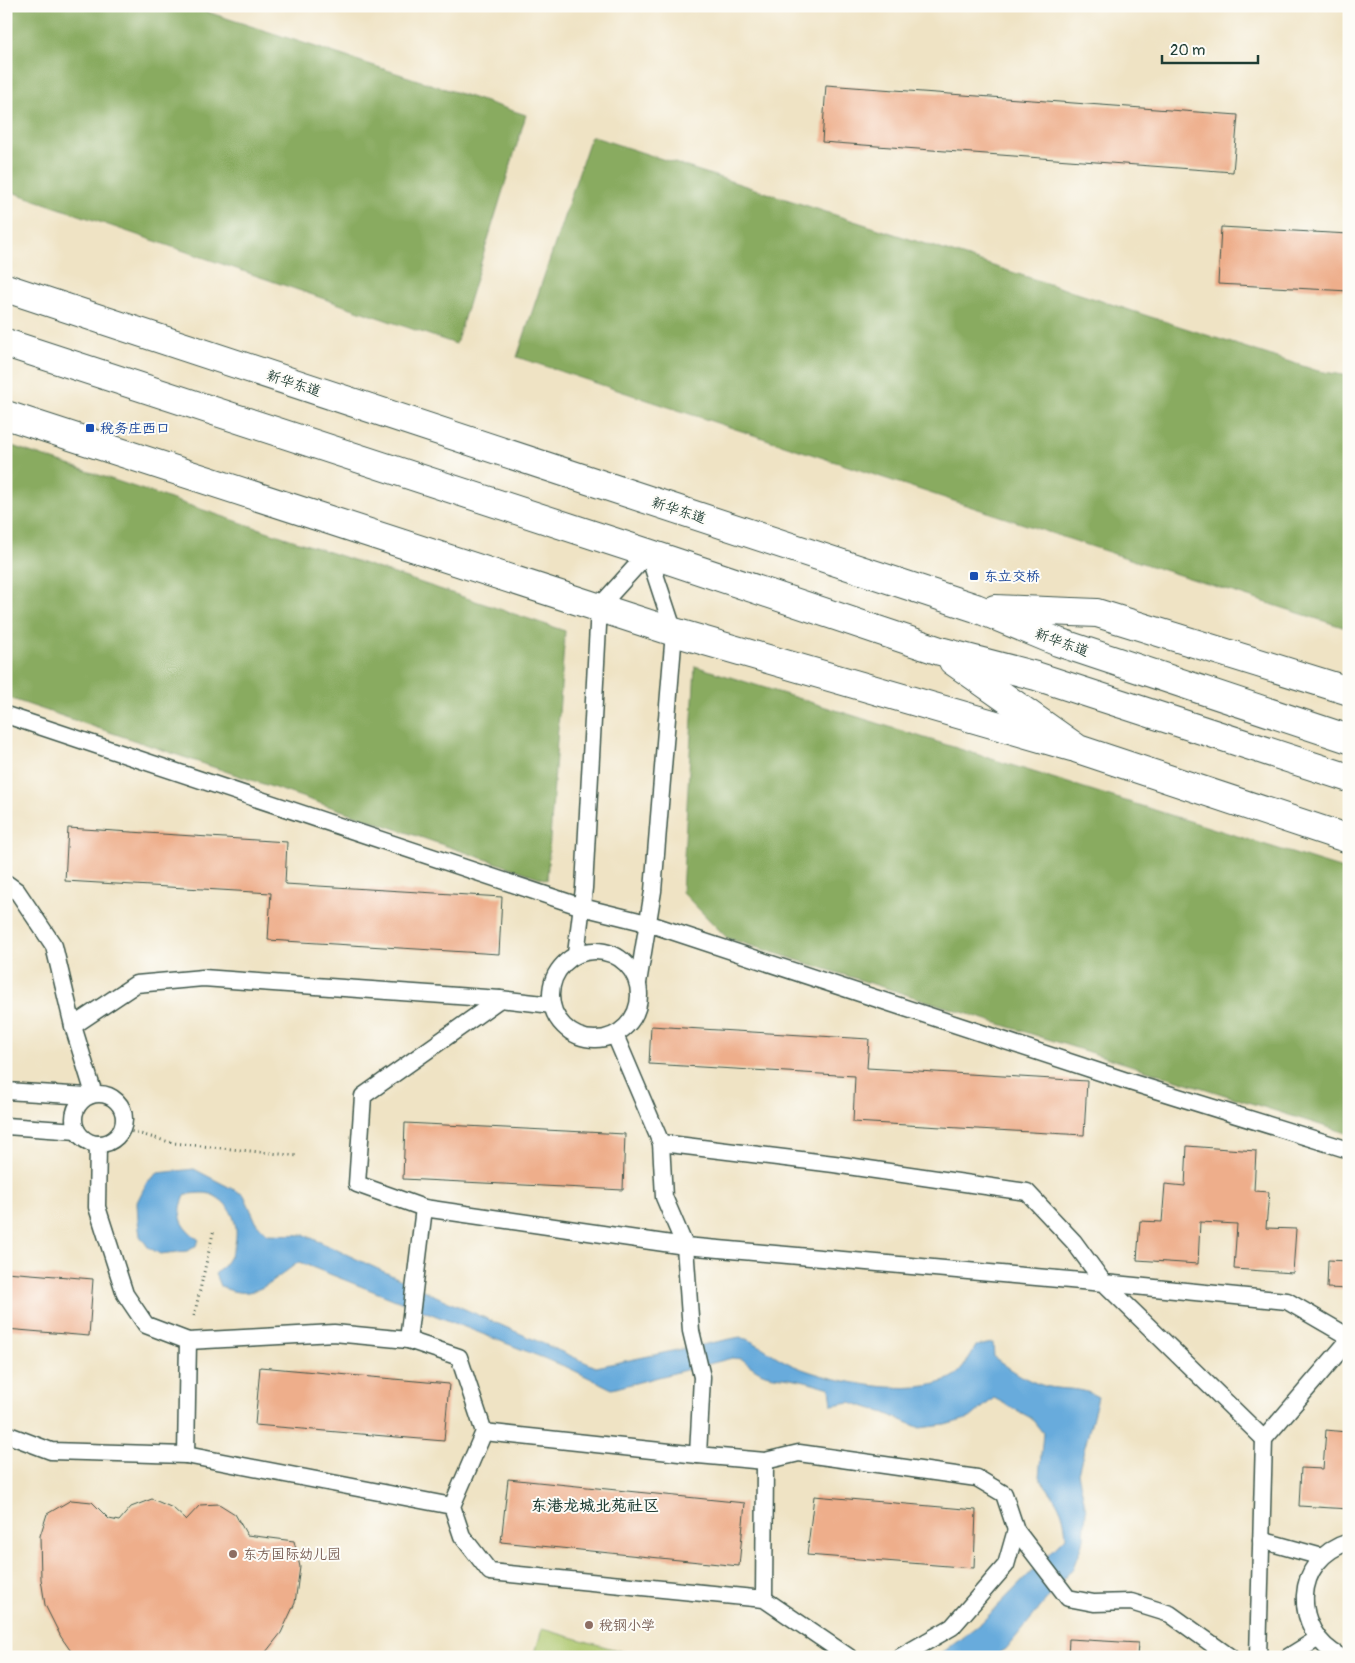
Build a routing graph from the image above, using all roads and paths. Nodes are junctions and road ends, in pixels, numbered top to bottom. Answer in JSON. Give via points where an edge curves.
{"nodes":[{"id":1,"x":6,"y":288,"type":"edge"},
{"id":2,"x":6,"y":343,"type":"edge"},
{"id":3,"x":6,"y":415,"type":"edge"},
{"id":4,"x":648,"y":553,"type":"junction"},
{"id":5,"x":598,"y":607,"type":"junction"},
{"id":6,"x":976,"y":608,"type":"junction"},
{"id":7,"x":674,"y":632,"type":"junction"},
{"id":8,"x":940,"y":652,"type":"junction"},
{"id":9,"x":1349,"y":691,"type":"edge"},
{"id":10,"x":6,"y":715,"type":"edge"},
{"id":11,"x":1342,"y":737,"type":"edge"},
{"id":12,"x":1078,"y":749,"type":"junction"},
{"id":13,"x":1337,"y":774,"type":"edge"},
{"id":14,"x":1349,"y":839,"type":"edge"},
{"id":15,"x":6,"y":883,"type":"edge"},
{"id":16,"x":582,"y":907,"type":"junction"},
{"id":17,"x":647,"y":923,"type":"junction"},
{"id":18,"x":576,"y":954,"type":"junction"},
{"id":19,"x":638,"y":983,"type":"junction"},
{"id":20,"x":500,"y":998,"type":"junction"},
{"id":21,"x":552,"y":1005,"type":"junction"},
{"id":22,"x":72,"y":1026,"type":"junction"},
{"id":23,"x":615,"y":1035,"type":"junction"},
{"id":24,"x":6,"y":1091,"type":"edge"},
{"id":25,"x":91,"y":1095,"type":"junction"},
{"id":26,"x":6,"y":1126,"type":"edge"},
{"id":27,"x":122,"y":1130,"type":"junction"},
{"id":28,"x":77,"y":1131,"type":"junction"},
{"id":29,"x":661,"y":1143,"type":"junction"},
{"id":30,"x":98,"y":1144,"type":"junction"},
{"id":31,"x":1349,"y":1150,"type":"edge"},
{"id":32,"x":299,"y":1156,"type":"dead end"},
{"id":33,"x":424,"y":1208,"type":"junction"},
{"id":34,"x":214,"y":1229,"type":"dead end"},
{"id":35,"x":686,"y":1246,"type":"junction"},
{"id":36,"x":1104,"y":1284,"type":"junction"},
{"id":37,"x":1349,"y":1339,"type":"edge"},
{"id":38,"x":408,"y":1340,"type":"junction"},
{"id":39,"x":188,"y":1341,"type":"junction"},
{"id":40,"x":484,"y":1432,"type":"junction"},
{"id":41,"x":6,"y":1434,"type":"edge"},
{"id":42,"x":1264,"y":1439,"type":"junction"},
{"id":43,"x":186,"y":1455,"type":"junction"},
{"id":44,"x":698,"y":1455,"type":"junction"},
{"id":45,"x":765,"y":1461,"type":"junction"},
{"id":46,"x":452,"y":1506,"type":"junction"},
{"id":47,"x":1016,"y":1530,"type":"junction"},
{"id":48,"x":1261,"y":1540,"type":"junction"},
{"id":49,"x":1349,"y":1542,"type":"edge"},
{"id":50,"x":1322,"y":1557,"type":"junction"},
{"id":51,"x":764,"y":1599,"type":"junction"},
{"id":52,"x":1317,"y":1639,"type":"junction"},
{"id":53,"x":849,"y":1657,"type":"edge"},
{"id":54,"x":900,"y":1657,"type":"edge"},
{"id":55,"x":1230,"y":1657,"type":"edge"},
{"id":56,"x":1258,"y":1657,"type":"edge"},
{"id":57,"x":1288,"y":1657,"type":"edge"},
{"id":58,"x":1341,"y":1657,"type":"edge"}],
"edges":[{"from":1,"to":6,"type":"main road","name":"新华东道"},
{"from":2,"to":4,"type":"main road"},
{"from":3,"to":5,"type":"main road"},
{"from":4,"to":5,"type":"lane"},
{"from":4,"to":7,"type":"lane"},
{"from":4,"to":8,"type":"main road"},
{"from":5,"to":7,"type":"main road"},
{"from":5,"to":16,"type":"lane"},
{"from":6,"to":9,"type":"main road","via":[[1097,613]]},
{"from":6,"to":11,"type":"main road","name":"新华东道","via":[[1058,642]]},
{"from":7,"to":12,"type":"main road"},
{"from":7,"to":17,"type":"lane","via":[[653,891]]},
{"from":8,"to":12,"type":"main road"},
{"from":8,"to":13,"type":"main road","via":[[1036,676]]},
{"from":10,"to":16,"type":"lane"},
{"from":12,"to":14,"type":"main road"},
{"from":15,"to":22,"type":"lane","via":[[17,891],[54,946]]},
{"from":16,"to":17,"type":"lane"},
{"from":16,"to":18,"type":"lane"},
{"from":17,"to":19,"type":"lane"},
{"from":17,"to":31,"type":"lane","via":[[1133,1083]]},
{"from":18,"to":19,"type":"lane","via":[[592,950],[621,958],[632,969]]},
{"from":18,"to":21,"type":"lane","via":[[564,962],[555,975],[550,990]]},
{"from":19,"to":23,"type":"lane","via":[[640,998],[636,1013]]},
{"from":20,"to":21,"type":"lane"},
{"from":20,"to":22,"type":"lane","via":[[202,978],[136,984]]},
{"from":20,"to":33,"type":"lane","via":[[363,1096],[357,1184]]},
{"from":21,"to":23,"type":"lane","via":[[565,1028],[576,1035],[589,1039]]},
{"from":22,"to":25,"type":"lane"},
{"from":23,"to":29,"type":"lane"},
{"from":24,"to":25,"type":"lane"},
{"from":25,"to":27,"type":"lane","via":[[102,1093],[116,1100],[124,1114]]},
{"from":25,"to":28,"type":"lane","via":[[77,1106],[74,1114]]},
{"from":26,"to":28,"type":"lane"},
{"from":27,"to":30,"type":"lane","via":[[112,1140]]},
{"from":27,"to":32,"type":"path","via":[[173,1143]]},
{"from":28,"to":30,"type":"lane","via":[[86,1140]]},
{"from":29,"to":35,"type":"lane","via":[[664,1197]]},
{"from":29,"to":36,"type":"lane","via":[[1027,1192],[1074,1242]]},
{"from":30,"to":39,"type":"lane","via":[[97,1207],[125,1294],[146,1325]]},
{"from":33,"to":35,"type":"lane"},
{"from":33,"to":38,"type":"lane"},
{"from":34,"to":39,"type":"path"},
{"from":35,"to":36,"type":"lane"},
{"from":35,"to":44,"type":"lane","via":[[692,1331],[702,1377]]},
{"from":36,"to":37,"type":"lane","via":[[1287,1301]]},
{"from":36,"to":42,"type":"lane"},
{"from":37,"to":42,"type":"lane"},
{"from":38,"to":39,"type":"lane","via":[[334,1333]]},
{"from":38,"to":40,"type":"lane","via":[[460,1357]]},
{"from":39,"to":43,"type":"lane"},
{"from":40,"to":44,"type":"lane"},
{"from":40,"to":46,"type":"lane"},
{"from":41,"to":43,"type":"lane","via":[[51,1451]]},
{"from":42,"to":48,"type":"lane"},
{"from":43,"to":46,"type":"lane"},
{"from":44,"to":45,"type":"lane"},
{"from":45,"to":47,"type":"lane","via":[[798,1453],[977,1478],[1004,1494]]},
{"from":45,"to":51,"type":"lane"},
{"from":46,"to":51,"type":"lane","via":[[462,1536],[490,1572]]},
{"from":47,"to":54,"type":"lane","via":[[1006,1565],[952,1627]]},
{"from":47,"to":55,"type":"lane","via":[[1068,1598],[1094,1604],[1131,1602],[1170,1614]]},
{"from":48,"to":50,"type":"lane"},
{"from":48,"to":56,"type":"lane"},
{"from":49,"to":50,"type":"lane"},
{"from":50,"to":52,"type":"lane","via":[[1310,1574],[1305,1590],[1304,1608]]},
{"from":51,"to":53,"type":"lane"},
{"from":52,"to":57,"type":"lane"},
{"from":52,"to":58,"type":"lane"}]}
